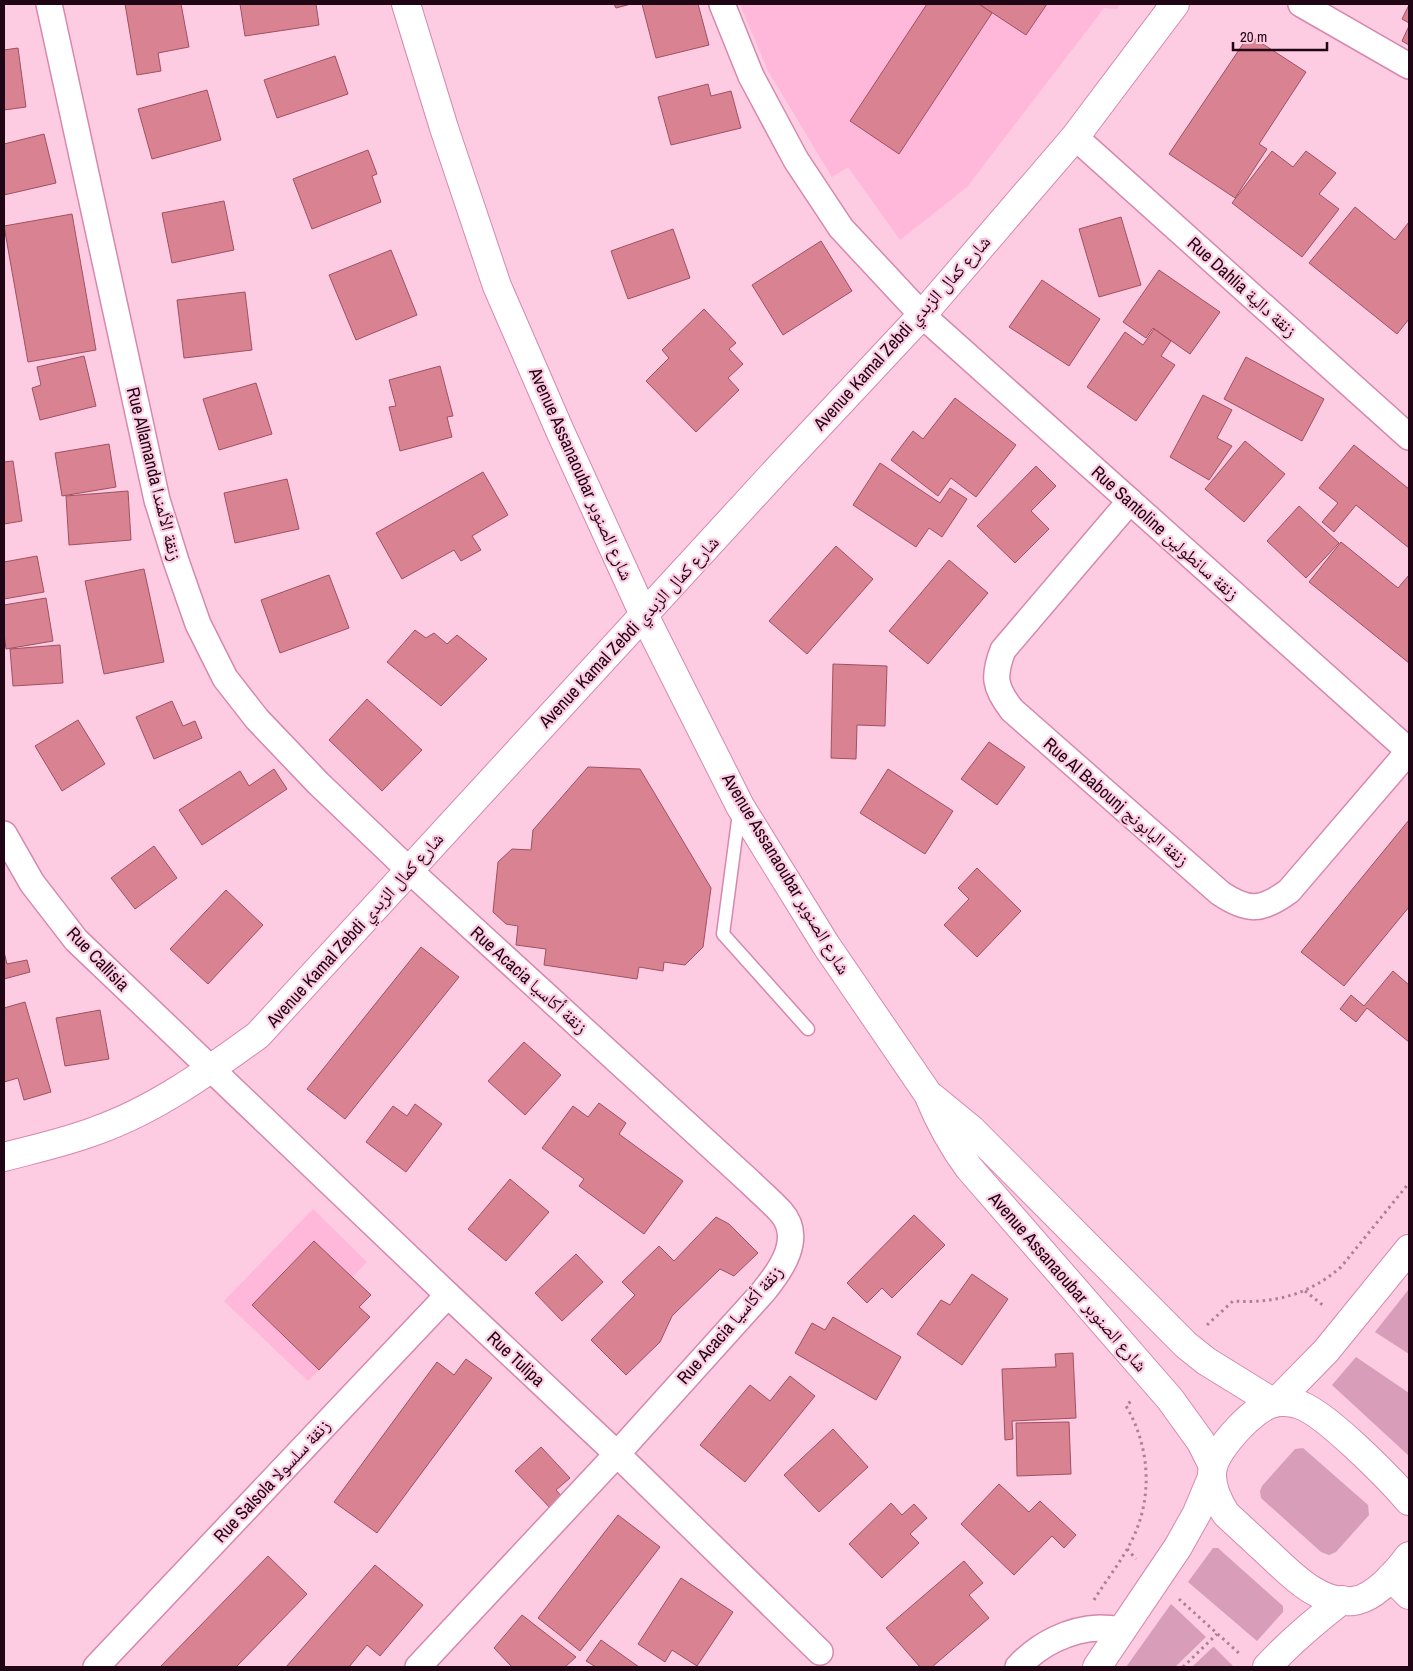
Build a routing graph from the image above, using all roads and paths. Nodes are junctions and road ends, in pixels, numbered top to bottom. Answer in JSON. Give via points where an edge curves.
{"nodes":[{"id":1,"x":50,"y":4,"type":"edge"},
{"id":2,"x":406,"y":4,"type":"edge"},
{"id":3,"x":722,"y":4,"type":"edge"},
{"id":4,"x":1175,"y":4,"type":"edge"},
{"id":5,"x":1301,"y":4,"type":"edge"},
{"id":6,"x":1409,"y":66,"type":"edge"},
{"id":7,"x":1075,"y":138,"type":"junction"},
{"id":8,"x":922,"y":315,"type":"junction"},
{"id":9,"x":1409,"y":437,"type":"edge"},
{"id":10,"x":1130,"y":501,"type":"junction"},
{"id":11,"x":644,"y":615,"type":"junction"},
{"id":12,"x":1409,"y":751,"type":"edge"},
{"id":13,"x":740,"y":806,"type":"junction"},
{"id":14,"x":4,"y":834,"type":"edge"},
{"id":15,"x":409,"y":870,"type":"junction"},
{"id":16,"x":808,"y":1029,"type":"dead end"},
{"id":17,"x":210,"y":1070,"type":"junction"},
{"id":18,"x":928,"y":1094,"type":"junction"},
{"id":19,"x":4,"y":1157,"type":"edge"},
{"id":20,"x":1409,"y":1249,"type":"edge"},
{"id":21,"x":448,"y":1295,"type":"junction"},
{"id":22,"x":1275,"y":1402,"type":"junction"},
{"id":23,"x":617,"y":1454,"type":"junction"},
{"id":24,"x":1213,"y":1472,"type":"junction"},
{"id":25,"x":1409,"y":1501,"type":"edge"},
{"id":26,"x":1127,"y":1549,"type":"dead end"},
{"id":27,"x":1409,"y":1556,"type":"edge"},
{"id":28,"x":1157,"y":1579,"type":"junction"},
{"id":29,"x":1400,"y":1586,"type":"edge"},
{"id":30,"x":1342,"y":1600,"type":"junction"},
{"id":31,"x":1123,"y":1630,"type":"junction"},
{"id":32,"x":1217,"y":1634,"type":"junction"},
{"id":33,"x":820,"y":1652,"type":"dead end"},
{"id":34,"x":431,"y":1663,"type":"edge"},
{"id":35,"x":1257,"y":1664,"type":"edge"},
{"id":36,"x":96,"y":1667,"type":"edge"},
{"id":37,"x":1018,"y":1667,"type":"edge"},
{"id":38,"x":1097,"y":1667,"type":"edge"},
{"id":39,"x":1183,"y":1667,"type":"edge"}],
"edges":[{"from":1,"to":15,"type":"street","name":"Rue Allamanda زنقة الألمندا","via":[[157,500],[198,624],[225,678],[257,719]]},
{"from":2,"to":11,"type":"street","name":"Avenue Assanaoubar شارع الصنوبر","via":[[497,286]]},
{"from":3,"to":8,"type":"street","name":"Rue Santoline زنقة سانطولين","via":[[751,76],[796,160],[841,228]]},
{"from":4,"to":7,"type":"street","name":"Avenue Kamal Zebdi شارع كمال الزبدي"},
{"from":5,"to":6,"type":"street"},
{"from":7,"to":8,"type":"street","name":"Avenue Kamal Zebdi شارع كمال الزبدي"},
{"from":7,"to":9,"type":"street","name":"Rue Dahlia زنقة دالية"},
{"from":8,"to":10,"type":"street","name":"Rue Santoline زنقة سانطولين"},
{"from":8,"to":11,"type":"street","name":"Avenue Kamal Zebdi شارع كمال الزبدي"},
{"from":10,"to":12,"type":"street","name":"Rue Santoline زنقة سانطولين"},
{"from":10,"to":12,"type":"street","name":"Rue Al Babounj زنقة البابونج","via":[[1003,650],[997,665],[996,682],[1012,710],[1220,894],[1236,904],[1255,907],[1273,903],[1289,892]]},
{"from":11,"to":13,"type":"street","name":"Avenue Assanaoubar شارع الصنوبر"},
{"from":11,"to":15,"type":"street","name":"Avenue Kamal Zebdi شارع كمال الزبدي"},
{"from":13,"to":16,"type":"lane","via":[[723,934]]},
{"from":13,"to":18,"type":"street","name":"Avenue Assanaoubar شارع الصنوبر","via":[[826,945]]},
{"from":14,"to":17,"type":"street","name":"Rue Callisia","via":[[32,883],[76,940]]},
{"from":15,"to":17,"type":"street","name":"Avenue Kamal Zebdi شارع كمال الزبدي","via":[[258,1035]]},
{"from":15,"to":23,"type":"street","name":"Rue Acacia زنقة أكاسيا","via":[[750,1182],[782,1213],[790,1229],[790,1244],[776,1276]]},
{"from":17,"to":19,"type":"street","name":"Avenue Kamal Zebdi شارع كمال الزبدي","via":[[168,1097],[96,1131]]},
{"from":17,"to":21,"type":"street","name":"Rue Tulipa"},
{"from":18,"to":22,"type":"street","name":"Avenue Assanaoubar شارع الصنوبر","via":[[971,1129],[1186,1345],[1206,1361]]},
{"from":18,"to":24,"type":"street","name":"Avenue Assanaoubar شارع الصنوبر","via":[[952,1145],[969,1168],[1170,1398],[1201,1442]]},
{"from":20,"to":22,"type":"street","via":[[1326,1351]]},
{"from":21,"to":23,"type":"street","name":"Rue Tulipa"},
{"from":21,"to":36,"type":"street","name":"Rue Salsola زنقة سلسولا"},
{"from":22,"to":24,"type":"street","via":[[1246,1420],[1223,1449]]},
{"from":22,"to":25,"type":"street","via":[[1298,1404],[1310,1409],[1330,1424]]},
{"from":23,"to":33,"type":"street","name":"Rue Tulipa"},
{"from":23,"to":34,"type":"street","name":"Rue Acacia زنقة أكاسيا"},
{"from":24,"to":28,"type":"street","via":[[1196,1513]]},
{"from":24,"to":30,"type":"street","name":"Avenue Assanaoubar شارع الصنوبر","via":[[1214,1491],[1226,1514],[1302,1583],[1328,1597]]},
{"from":26,"to":28,"type":"path"},
{"from":27,"to":29,"type":"street"},
{"from":28,"to":31,"type":"street"},
{"from":28,"to":32,"type":"path"},
{"from":29,"to":30,"type":"street","via":[[1353,1601]]},
{"from":30,"to":35,"type":"street","via":[[1286,1646]]},
{"from":31,"to":37,"type":"street","via":[[1076,1631],[1037,1650]]},
{"from":31,"to":38,"type":"street"},
{"from":32,"to":35,"type":"path"},
{"from":32,"to":39,"type":"path"}]}
